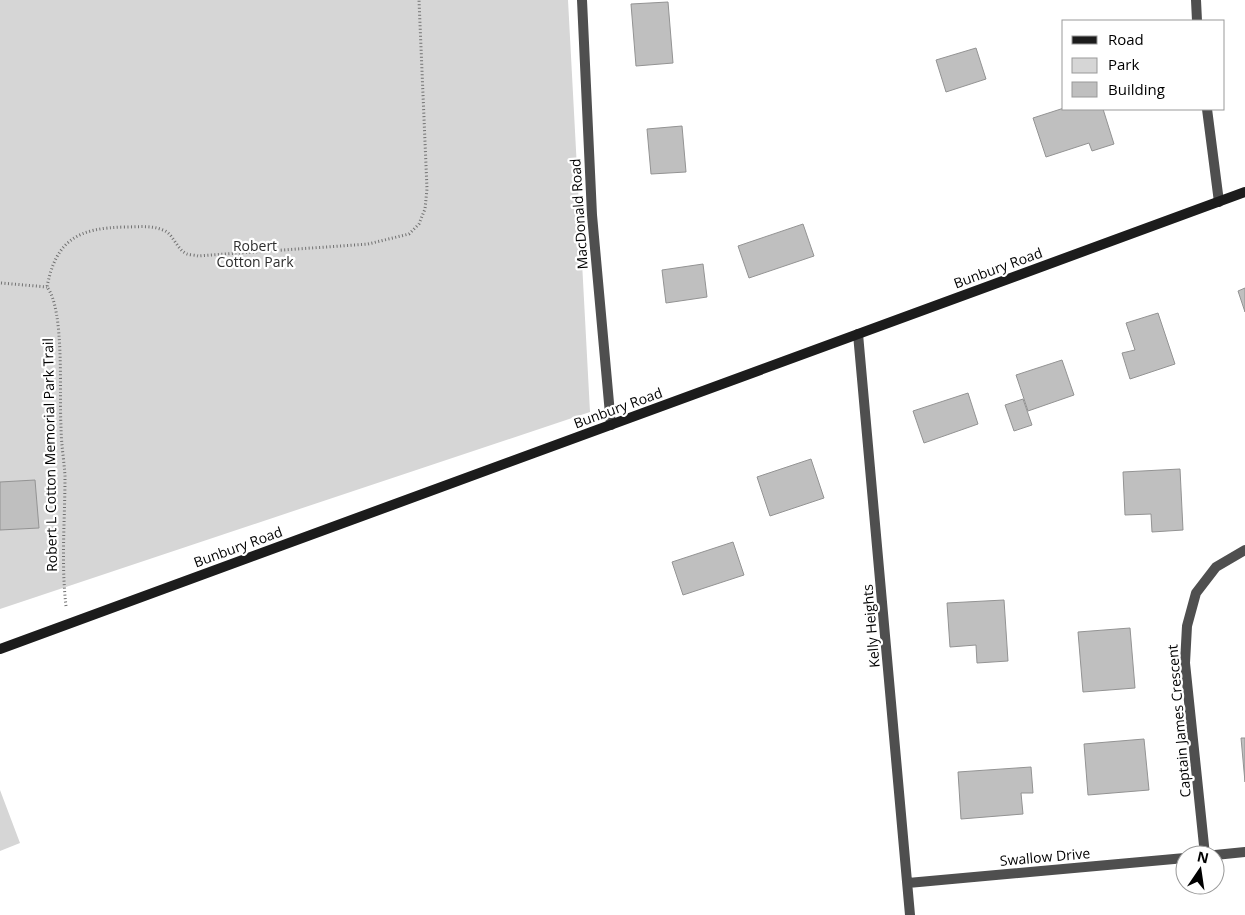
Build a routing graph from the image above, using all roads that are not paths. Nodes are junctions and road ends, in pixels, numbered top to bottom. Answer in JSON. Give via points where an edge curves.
{"nodes":[{"id":1,"x":582,"y":0,"type":"edge"},
{"id":2,"x":1196,"y":0,"type":"edge"},
{"id":3,"x":1197,"y":20,"type":"edge"},
{"id":4,"x":1207,"y":110,"type":"edge"},
{"id":5,"x":1245,"y":192,"type":"edge"},
{"id":6,"x":1219,"y":202,"type":"junction"},
{"id":7,"x":858,"y":334,"type":"junction"},
{"id":8,"x":610,"y":425,"type":"junction"},
{"id":9,"x":1245,"y":550,"type":"edge"},
{"id":10,"x":0,"y":649,"type":"edge"},
{"id":11,"x":1204,"y":845,"type":"edge"},
{"id":12,"x":1245,"y":852,"type":"edge"},
{"id":13,"x":1225,"y":854,"type":"edge"},
{"id":14,"x":1175,"y":859,"type":"edge"},
{"id":15,"x":908,"y":883,"type":"junction"},
{"id":16,"x":910,"y":915,"type":"edge"}],
"edges":[{"from":1,"to":8,"type":"street","name":"MacDonald Road","via":[[592,215]]},
{"from":2,"to":3,"type":"street"},
{"from":4,"to":6,"type":"street"},
{"from":5,"to":6,"type":"main road","name":"Bunbury Road"},
{"from":6,"to":7,"type":"main road","name":"Bunbury Road"},
{"from":7,"to":8,"type":"main road","name":"Bunbury Road"},
{"from":7,"to":15,"type":"street","name":"Kelly Heights"},
{"from":8,"to":10,"type":"main road","name":"Bunbury Road"},
{"from":9,"to":11,"type":"street","name":"Captain James Crescent","via":[[1211,573],[1196,593],[1187,626],[1186,663]]},
{"from":12,"to":13,"type":"street"},
{"from":14,"to":15,"type":"street","name":"Swallow Drive"},
{"from":15,"to":16,"type":"street","name":"Kelly Heights"}]}
